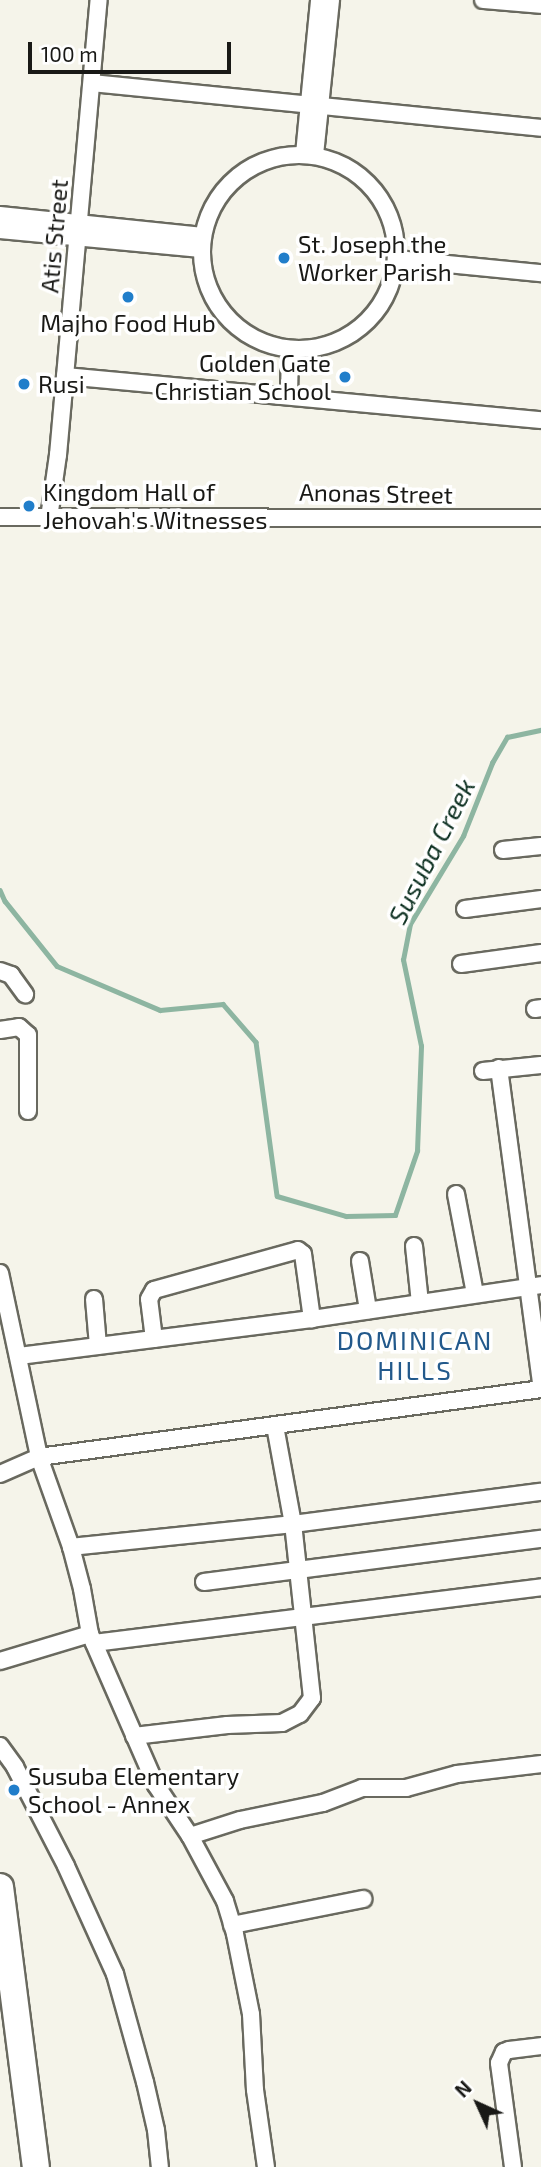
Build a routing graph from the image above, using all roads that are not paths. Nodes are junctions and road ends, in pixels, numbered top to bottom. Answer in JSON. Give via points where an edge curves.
{"nodes":[{"id":1,"x":99,"y":0,"type":"edge"},
{"id":2,"x":319,"y":0,"type":"edge"},
{"id":3,"x":331,"y":0,"type":"edge"},
{"id":4,"x":483,"y":0,"type":"edge"},
{"id":5,"x":541,"y":5,"type":"edge"},
{"id":6,"x":92,"y":83,"type":"junction"},
{"id":7,"x":315,"y":103,"type":"junction"},
{"id":8,"x":541,"y":128,"type":"edge"},
{"id":9,"x":310,"y":155,"type":"junction"},
{"id":10,"x":0,"y":215,"type":"edge"},
{"id":11,"x":0,"y":230,"type":"edge"},
{"id":12,"x":76,"y":230,"type":"junction"},
{"id":13,"x":202,"y":243,"type":"junction"},
{"id":14,"x":397,"y":259,"type":"junction"},
{"id":15,"x":541,"y":273,"type":"edge"},
{"id":16,"x":290,"y":350,"type":"junction"},
{"id":17,"x":65,"y":376,"type":"junction"},
{"id":18,"x":289,"y":396,"type":"junction"},
{"id":19,"x":541,"y":420,"type":"edge"},
{"id":20,"x":0,"y":517,"type":"edge"},
{"id":21,"x":49,"y":518,"type":"junction"},
{"id":22,"x":541,"y":518,"type":"edge"},
{"id":23,"x":541,"y":846,"type":"edge"},
{"id":24,"x":503,"y":850,"type":"dead end"},
{"id":25,"x":541,"y":899,"type":"edge"},
{"id":26,"x":465,"y":909,"type":"dead end"},
{"id":27,"x":541,"y":953,"type":"edge"},
{"id":28,"x":461,"y":964,"type":"dead end"},
{"id":29,"x":0,"y":971,"type":"edge"},
{"id":30,"x":25,"y":994,"type":"dead end"},
{"id":31,"x":0,"y":1030,"type":"edge"},
{"id":32,"x":541,"y":1065,"type":"edge"},
{"id":33,"x":499,"y":1068,"type":"junction"},
{"id":34,"x":483,"y":1071,"type":"dead end"},
{"id":35,"x":28,"y":1111,"type":"dead end"},
{"id":36,"x":456,"y":1194,"type":"dead end"},
{"id":37,"x":414,"y":1246,"type":"dead end"},
{"id":38,"x":360,"y":1261,"type":"dead end"},
{"id":39,"x":0,"y":1273,"type":"edge"},
{"id":40,"x":534,"y":1287,"type":"edge"},
{"id":41,"x":475,"y":1294,"type":"junction"},
{"id":42,"x":94,"y":1299,"type":"dead end"},
{"id":43,"x":420,"y":1303,"type":"junction"},
{"id":44,"x":368,"y":1310,"type":"junction"},
{"id":45,"x":312,"y":1320,"type":"junction"},
{"id":46,"x":154,"y":1339,"type":"junction"},
{"id":47,"x":98,"y":1346,"type":"junction"},
{"id":48,"x":19,"y":1356,"type":"junction"},
{"id":49,"x":541,"y":1381,"type":"edge"},
{"id":50,"x":541,"y":1388,"type":"edge"},
{"id":51,"x":275,"y":1426,"type":"junction"},
{"id":52,"x":39,"y":1457,"type":"junction"},
{"id":53,"x":0,"y":1474,"type":"edge"},
{"id":54,"x":541,"y":1492,"type":"edge"},
{"id":55,"x":293,"y":1524,"type":"junction"},
{"id":56,"x":541,"y":1539,"type":"edge"},
{"id":57,"x":71,"y":1547,"type":"junction"},
{"id":58,"x":297,"y":1571,"type":"junction"},
{"id":59,"x":204,"y":1582,"type":"dead end"},
{"id":60,"x":541,"y":1587,"type":"edge"},
{"id":61,"x":303,"y":1619,"type":"junction"},
{"id":62,"x":92,"y":1639,"type":"junction"},
{"id":63,"x":0,"y":1661,"type":"edge"},
{"id":64,"x":134,"y":1736,"type":"junction"},
{"id":65,"x":0,"y":1746,"type":"edge"},
{"id":66,"x":541,"y":1765,"type":"edge"},
{"id":67,"x":190,"y":1836,"type":"junction"},
{"id":68,"x":0,"y":1887,"type":"edge"},
{"id":69,"x":363,"y":1899,"type":"dead end"},
{"id":70,"x":232,"y":1925,"type":"junction"},
{"id":71,"x":541,"y":2046,"type":"edge"},
{"id":72,"x":36,"y":2167,"type":"edge"},
{"id":73,"x":160,"y":2167,"type":"edge"},
{"id":74,"x":266,"y":2167,"type":"edge"},
{"id":75,"x":513,"y":2167,"type":"edge"}],
"edges":[{"from":1,"to":6,"type":"street","name":"Atis Street"},
{"from":2,"to":7,"type":"street"},
{"from":3,"to":7,"type":"street"},
{"from":4,"to":5,"type":"street"},
{"from":6,"to":7,"type":"street"},
{"from":6,"to":12,"type":"street","name":"Atis Street"},
{"from":7,"to":8,"type":"street"},
{"from":7,"to":9,"type":"street"},
{"from":9,"to":13,"type":"street","via":[[274,157],[247,169],[225,189],[209,215]]},
{"from":9,"to":14,"type":"street","via":[[351,169],[367,180],[384,203],[395,230]]},
{"from":10,"to":12,"type":"street"},
{"from":11,"to":12,"type":"street"},
{"from":12,"to":13,"type":"street"},
{"from":12,"to":17,"type":"street","name":"Atis Street"},
{"from":13,"to":16,"type":"street","via":[[203,272],[214,302],[234,326],[260,342]]},
{"from":14,"to":15,"type":"street"},
{"from":14,"to":16,"type":"street","via":[[390,289],[374,316],[321,348]]},
{"from":16,"to":18,"type":"street"},
{"from":17,"to":18,"type":"street"},
{"from":17,"to":21,"type":"street","name":"Atis Street"},
{"from":18,"to":19,"type":"street"},
{"from":20,"to":21,"type":"street","name":"Anonas Street"},
{"from":21,"to":22,"type":"street","name":"Anonas Street"},
{"from":23,"to":24,"type":"street"},
{"from":25,"to":26,"type":"street"},
{"from":27,"to":28,"type":"street"},
{"from":29,"to":30,"type":"street","via":[[11,975]]},
{"from":31,"to":35,"type":"street","via":[[19,1027],[28,1035]]},
{"from":32,"to":33,"type":"street"},
{"from":33,"to":34,"type":"street"},
{"from":33,"to":40,"type":"street"},
{"from":36,"to":41,"type":"street"},
{"from":37,"to":43,"type":"street"},
{"from":38,"to":44,"type":"street"},
{"from":39,"to":48,"type":"street"},
{"from":40,"to":41,"type":"street"},
{"from":40,"to":49,"type":"street"},
{"from":41,"to":43,"type":"street"},
{"from":42,"to":47,"type":"street"},
{"from":43,"to":44,"type":"street"},
{"from":44,"to":45,"type":"street"},
{"from":45,"to":46,"type":"street"},
{"from":45,"to":46,"type":"street","via":[[303,1254],[298,1250],[154,1290],[149,1299]]},
{"from":46,"to":47,"type":"street"},
{"from":47,"to":48,"type":"street"},
{"from":48,"to":52,"type":"street"},
{"from":50,"to":51,"type":"street"},
{"from":51,"to":52,"type":"street"},
{"from":51,"to":55,"type":"street"},
{"from":52,"to":53,"type":"street"},
{"from":52,"to":57,"type":"street"},
{"from":54,"to":55,"type":"street"},
{"from":55,"to":57,"type":"street"},
{"from":55,"to":58,"type":"street"},
{"from":56,"to":58,"type":"street"},
{"from":57,"to":62,"type":"street"},
{"from":58,"to":59,"type":"street"},
{"from":58,"to":61,"type":"street"},
{"from":60,"to":61,"type":"street"},
{"from":61,"to":62,"type":"street"},
{"from":61,"to":64,"type":"street","via":[[313,1692],[308,1705],[291,1720]]},
{"from":62,"to":63,"type":"street"},
{"from":62,"to":64,"type":"street"},
{"from":64,"to":67,"type":"street","via":[[156,1785]]},
{"from":65,"to":73,"type":"street","via":[[66,1866],[115,1974],[145,2082]]},
{"from":66,"to":67,"type":"street","via":[[457,1774],[406,1788],[362,1788],[323,1803]]},
{"from":67,"to":70,"type":"street","via":[[225,1900]]},
{"from":68,"to":72,"type":"highway"},
{"from":69,"to":70,"type":"street"},
{"from":70,"to":74,"type":"street","via":[[251,2014]]},
{"from":71,"to":75,"type":"street","via":[[504,2052],[499,2063]]}]}
